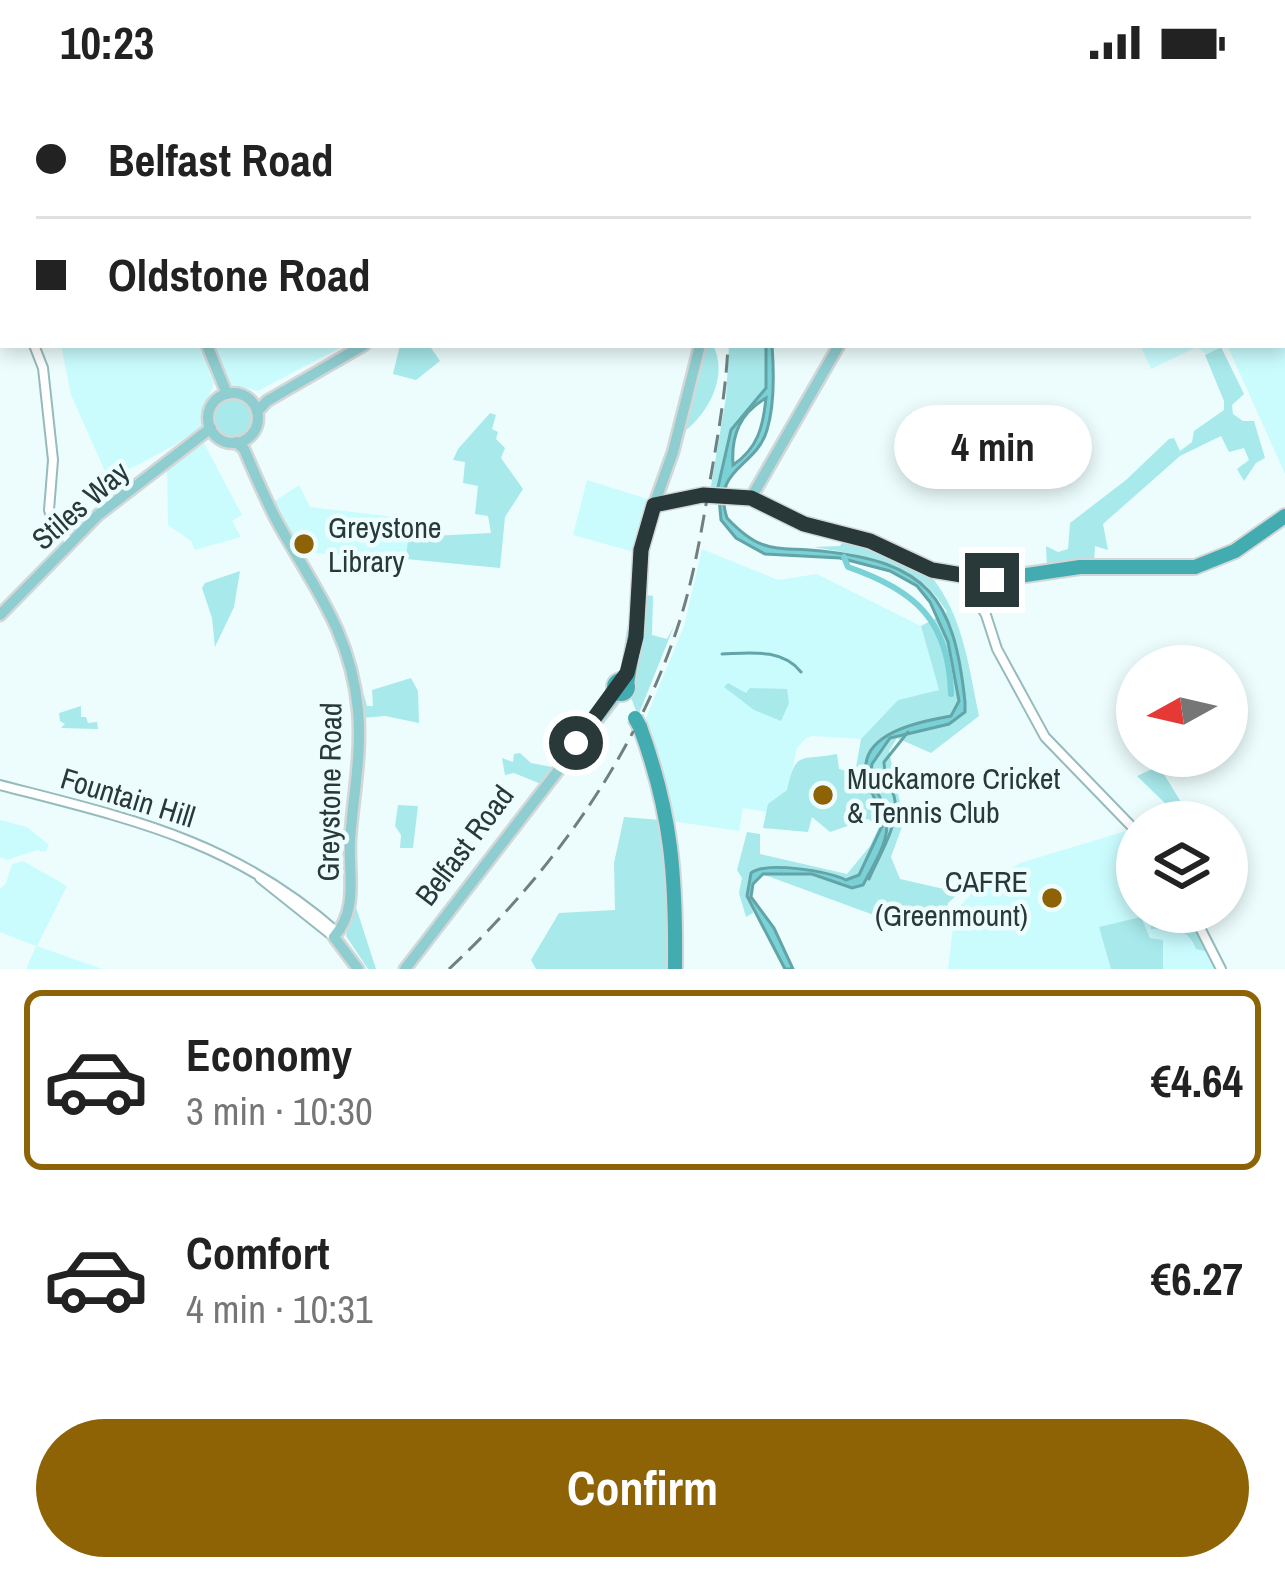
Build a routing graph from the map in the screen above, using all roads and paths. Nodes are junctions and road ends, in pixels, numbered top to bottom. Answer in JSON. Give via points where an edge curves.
{"nodes":[{"id":1,"x":35,"y":348,"type":"edge"},
{"id":2,"x":208,"y":348,"type":"edge"},
{"id":3,"x":359,"y":348,"type":"edge"},
{"id":4,"x":699,"y":348,"type":"edge"},
{"id":5,"x":836,"y":348,"type":"edge"},
{"id":6,"x":217,"y":374,"type":"junction"},
{"id":7,"x":227,"y":394,"type":"junction"},
{"id":8,"x":249,"y":399,"type":"junction"},
{"id":9,"x":215,"y":400,"type":"junction"},
{"id":10,"x":267,"y":401,"type":"junction"},
{"id":11,"x":257,"y":412,"type":"junction"},
{"id":12,"x":215,"y":434,"type":"junction"},
{"id":13,"x":242,"y":439,"type":"junction"},
{"id":14,"x":751,"y":498,"type":"junction"},
{"id":15,"x":661,"y":499,"type":"junction"},
{"id":16,"x":1285,"y":515,"type":"edge"},
{"id":17,"x":69,"y":541,"type":"junction"},
{"id":18,"x":970,"y":578,"type":"junction"},
{"id":19,"x":0,"y":615,"type":"edge"},
{"id":20,"x":621,"y":689,"type":"junction"},
{"id":21,"x":0,"y":785,"type":"edge"},
{"id":22,"x":1116,"y":810,"type":"edge"},
{"id":23,"x":1203,"y":933,"type":"edge"},
{"id":24,"x":336,"y":935,"type":"junction"},
{"id":25,"x":362,"y":969,"type":"edge"},
{"id":26,"x":405,"y":969,"type":"edge"},
{"id":27,"x":675,"y":969,"type":"edge"},
{"id":28,"x":1221,"y":969,"type":"edge"}],
"edges":[{"from":1,"to":17,"type":"street","via":[[53,460],[49,510]]},
{"from":2,"to":6,"type":"main road"},
{"from":3,"to":10,"type":"main road"},
{"from":4,"to":15,"type":"main road","name":"Belfast Road"},
{"from":5,"to":14,"type":"main road"},
{"from":6,"to":7,"type":"main road"},
{"from":6,"to":9,"type":"main road"},
{"from":7,"to":8,"type":"main road"},
{"from":7,"to":9,"type":"main road"},
{"from":8,"to":10,"type":"main road"},
{"from":8,"to":11,"type":"main road"},
{"from":9,"to":12,"type":"main road","via":[[208,417]]},
{"from":10,"to":11,"type":"main road"},
{"from":11,"to":13,"type":"main road"},
{"from":12,"to":13,"type":"main road"},
{"from":12,"to":17,"type":"main road","name":"Stiles Way"},
{"from":13,"to":24,"type":"main road","name":"Greystone Road","via":[[280,526],[329,606],[353,676],[359,735],[352,890]]},
{"from":14,"to":15,"type":"highway"},
{"from":14,"to":18,"type":"highway","via":[[811,527]]},
{"from":15,"to":20,"type":"highway","name":"Belfast Road","via":[[641,550],[636,637]]},
{"from":16,"to":18,"type":"highway","via":[[1235,551],[1195,567]]},
{"from":17,"to":19,"type":"main road","name":"Stiles Way"},
{"from":18,"to":22,"type":"street","via":[[997,649],[1045,736]]},
{"from":20,"to":26,"type":"main road","name":"Belfast Road"},
{"from":20,"to":27,"type":"highway","via":[[671,836]]},
{"from":21,"to":24,"type":"street","name":"Fountain Hill","via":[[175,834],[240,862]]},
{"from":23,"to":28,"type":"street"},
{"from":24,"to":25,"type":"main road","name":"Fountain Hill"}]}
